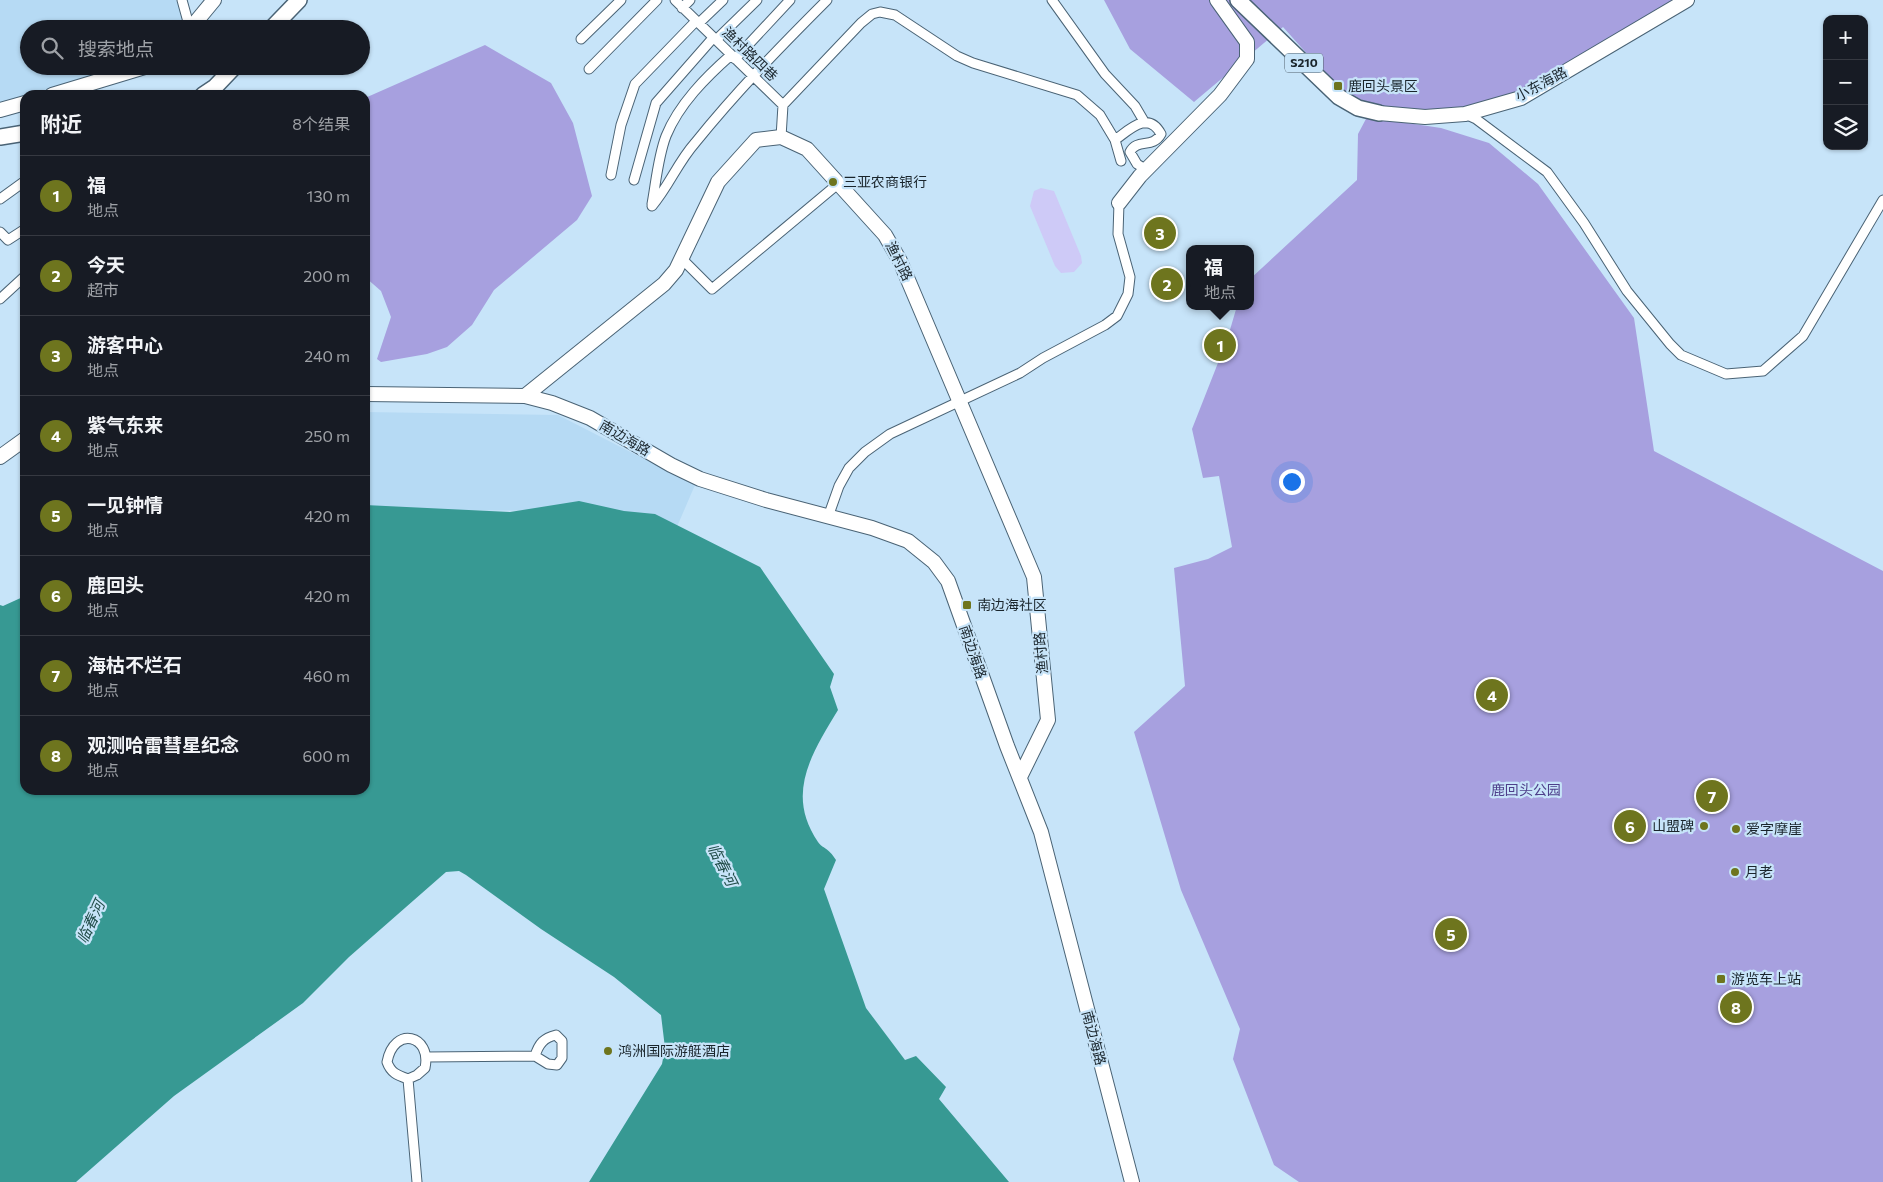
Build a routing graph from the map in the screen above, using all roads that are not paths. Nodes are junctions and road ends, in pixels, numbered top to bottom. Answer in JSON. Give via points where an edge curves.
{"nodes":[{"id":1,"x":182,"y":0,"type":"edge"},
{"id":2,"x":214,"y":0,"type":"edge"},
{"id":3,"x":299,"y":0,"type":"edge"},
{"id":4,"x":621,"y":0,"type":"edge"},
{"id":5,"x":657,"y":0,"type":"edge"},
{"id":6,"x":674,"y":0,"type":"edge"},
{"id":7,"x":690,"y":0,"type":"edge"},
{"id":8,"x":722,"y":0,"type":"edge"},
{"id":9,"x":758,"y":0,"type":"edge"},
{"id":10,"x":790,"y":0,"type":"edge"},
{"id":11,"x":827,"y":0,"type":"edge"},
{"id":12,"x":1052,"y":0,"type":"edge"},
{"id":13,"x":1217,"y":0,"type":"edge"},
{"id":14,"x":1238,"y":0,"type":"edge"},
{"id":15,"x":1687,"y":0,"type":"edge"},
{"id":16,"x":682,"y":8,"type":"junction"},
{"id":17,"x":188,"y":20,"type":"edge"},
{"id":18,"x":197,"y":20,"type":"edge"},
{"id":19,"x":280,"y":20,"type":"edge"},
{"id":20,"x":697,"y":22,"type":"junction"},
{"id":21,"x":581,"y":39,"type":"dead end"},
{"id":22,"x":715,"y":39,"type":"junction"},
{"id":23,"x":733,"y":57,"type":"junction"},
{"id":24,"x":589,"y":69,"type":"dead end"},
{"id":25,"x":118,"y":75,"type":"edge"},
{"id":26,"x":226,"y":75,"type":"edge"},
{"id":27,"x":753,"y":76,"type":"junction"},
{"id":28,"x":69,"y":90,"type":"edge"},
{"id":29,"x":210,"y":90,"type":"edge"},
{"id":30,"x":20,"y":104,"type":"edge"},
{"id":31,"x":783,"y":105,"type":"junction"},
{"id":32,"x":0,"y":110,"type":"edge"},
{"id":33,"x":1379,"y":113,"type":"joint"},
{"id":34,"x":1464,"y":114,"type":"junction"},
{"id":35,"x":1145,"y":123,"type":"junction"},
{"id":36,"x":20,"y":134,"type":"edge"},
{"id":37,"x":0,"y":137,"type":"edge"},
{"id":38,"x":781,"y":137,"type":"junction"},
{"id":39,"x":1115,"y":140,"type":"junction"},
{"id":40,"x":1120,"y":161,"type":"dead end"},
{"id":41,"x":1146,"y":170,"type":"junction"},
{"id":42,"x":611,"y":175,"type":"dead end"},
{"id":43,"x":634,"y":180,"type":"dead end"},
{"id":44,"x":839,"y":183,"type":"junction"},
{"id":45,"x":20,"y":185,"type":"edge"},
{"id":46,"x":0,"y":199,"type":"edge"},
{"id":47,"x":1883,"y":200,"type":"edge"},
{"id":48,"x":1119,"y":203,"type":"joint"},
{"id":49,"x":0,"y":232,"type":"edge"},
{"id":50,"x":20,"y":232,"type":"edge"},
{"id":51,"x":681,"y":258,"type":"junction"},
{"id":52,"x":20,"y":281,"type":"edge"},
{"id":53,"x":0,"y":299,"type":"edge"},
{"id":54,"x":370,"y":394,"type":"edge"},
{"id":55,"x":525,"y":396,"type":"junction"},
{"id":56,"x":962,"y":403,"type":"junction"},
{"id":57,"x":20,"y":443,"type":"edge"},
{"id":58,"x":0,"y":457,"type":"edge"},
{"id":59,"x":828,"y":517,"type":"junction"},
{"id":60,"x":1020,"y":777,"type":"junction"},
{"id":61,"x":535,"y":1056,"type":"dead end"},
{"id":62,"x":426,"y":1058,"type":"junction"},
{"id":63,"x":408,"y":1079,"type":"junction"},
{"id":64,"x":417,"y":1182,"type":"edge"},
{"id":65,"x":1132,"y":1182,"type":"edge"}],
"edges":[{"from":1,"to":17,"type":"street"},
{"from":2,"to":18,"type":"main road"},
{"from":3,"to":19,"type":"main road"},
{"from":4,"to":21,"type":"street"},
{"from":5,"to":24,"type":"street"},
{"from":6,"to":16,"type":"street","name":"渔村路四巷"},
{"from":7,"to":16,"type":"street"},
{"from":8,"to":20,"type":"street"},
{"from":9,"to":22,"type":"street"},
{"from":10,"to":23,"type":"street"},
{"from":11,"to":27,"type":"street"},
{"from":12,"to":35,"type":"street"},
{"from":13,"to":41,"type":"main road","via":[[1247,42],[1248,59],[1220,95]]},
{"from":14,"to":33,"type":"main road","number":"S210","via":[[1339,97],[1358,108]]},
{"from":15,"to":34,"type":"main road","name":"小东海路","via":[[1521,98]]},
{"from":16,"to":20,"type":"street","name":"渔村路四巷"},
{"from":20,"to":22,"type":"street","name":"渔村路四巷"},
{"from":20,"to":42,"type":"street","via":[[635,84],[621,125]]},
{"from":22,"to":23,"type":"street","name":"渔村路四巷"},
{"from":22,"to":43,"type":"street","via":[[656,103]]},
{"from":23,"to":27,"type":"street","name":"渔村路四巷"},
{"from":23,"to":27,"type":"street","via":[[705,77],[666,136],[652,206],[693,145]]},
{"from":25,"to":28,"type":"main road"},
{"from":26,"to":29,"type":"main road"},
{"from":27,"to":31,"type":"street","name":"渔村路四巷"},
{"from":30,"to":32,"type":"main road"},
{"from":31,"to":38,"type":"street"},
{"from":31,"to":39,"type":"street","via":[[861,23],[880,12],[902,18],[957,56],[985,68],[1077,95],[1100,115]]},
{"from":33,"to":34,"type":"main road","name":"小东海路","via":[[1425,118]]},
{"from":34,"to":47,"type":"street","via":[[1476,119],[1547,172],[1627,291],[1681,355],[1726,374],[1763,371],[1803,336]]},
{"from":35,"to":39,"type":"street","via":[[1134,125]]},
{"from":35,"to":41,"type":"street","via":[[1157,126],[1161,134],[1153,143],[1138,143],[1130,152],[1137,164]]},
{"from":36,"to":37,"type":"main road"},
{"from":38,"to":44,"type":"main road","name":"渔村路","via":[[807,149]]},
{"from":38,"to":51,"type":"main road","via":[[756,140],[718,182]]},
{"from":39,"to":40,"type":"street"},
{"from":41,"to":48,"type":"main road"},
{"from":44,"to":51,"type":"street","via":[[712,289]]},
{"from":44,"to":56,"type":"main road","name":"渔村路","via":[[885,235],[900,261]]},
{"from":45,"to":46,"type":"street"},
{"from":48,"to":56,"type":"street","via":[[1118,234],[1130,276],[1128,294],[1117,316]]},
{"from":49,"to":50,"type":"street","via":[[8,240]]},
{"from":51,"to":55,"type":"main road","via":[[664,284]]},
{"from":52,"to":53,"type":"street"},
{"from":54,"to":55,"type":"main road","name":"南边海路"},
{"from":55,"to":59,"type":"main road","name":"南边海路","via":[[590,418],[700,479]]},
{"from":56,"to":59,"type":"street","via":[[890,434],[865,452],[839,486]]},
{"from":56,"to":60,"type":"main road","name":"渔村路","via":[[1034,577],[1048,720]]},
{"from":57,"to":58,"type":"main road"},
{"from":59,"to":60,"type":"main road","name":"南边海路","via":[[908,541],[934,562],[948,580]]},
{"from":60,"to":65,"type":"main road","name":"南边海路","via":[[1041,832]]},
{"from":61,"to":62,"type":"street"},
{"from":62,"to":63,"type":"street","via":[[425,1068]]},
{"from":62,"to":63,"type":"street","via":[[421,1045],[414,1039],[399,1040],[392,1045],[387,1062],[396,1074]]},
{"from":63,"to":64,"type":"street"}]}
